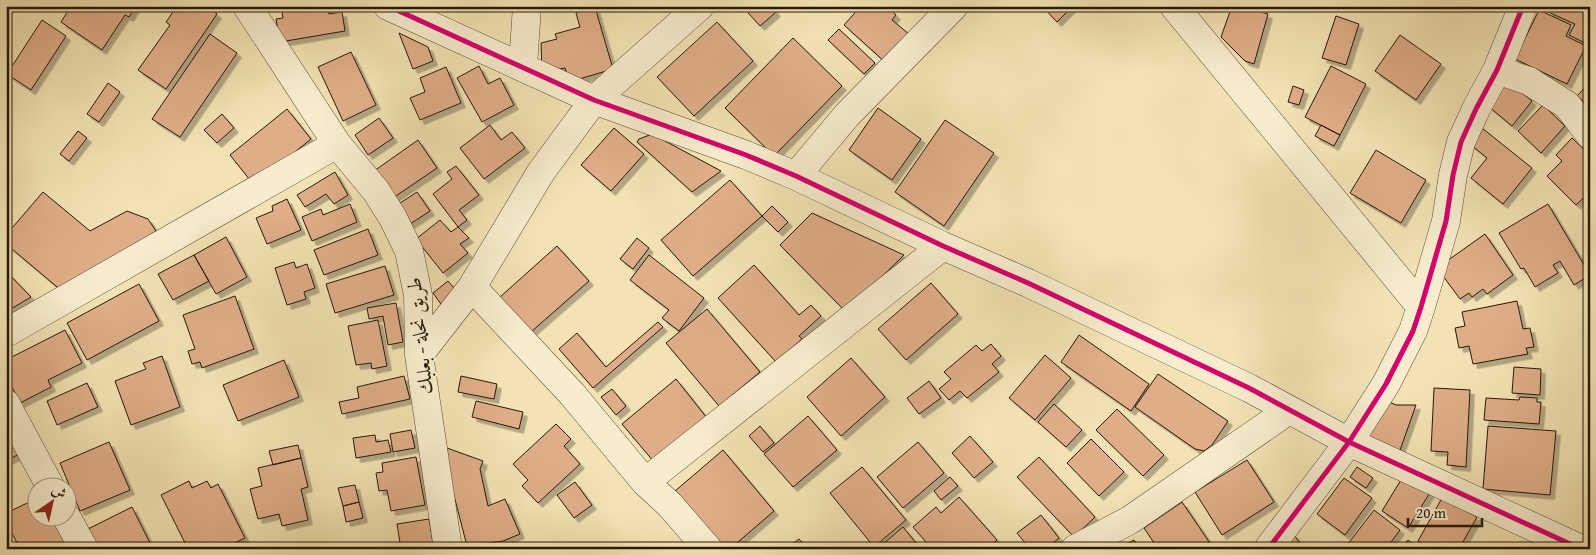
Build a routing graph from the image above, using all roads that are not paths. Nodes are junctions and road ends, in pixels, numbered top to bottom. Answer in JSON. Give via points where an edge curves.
{"nodes":[{"id":1,"x":247,"y":6,"type":"edge"},
{"id":2,"x":388,"y":6,"type":"edge"},
{"id":3,"x":527,"y":6,"type":"edge"},
{"id":4,"x":700,"y":6,"type":"edge"},
{"id":5,"x":954,"y":6,"type":"edge"},
{"id":6,"x":1174,"y":6,"type":"edge"},
{"id":7,"x":1523,"y":6,"type":"edge"},
{"id":8,"x":523,"y":66,"type":"junction"},
{"id":9,"x":1497,"y":70,"type":"junction"},
{"id":10,"x":594,"y":100,"type":"junction"},
{"id":11,"x":1590,"y":135,"type":"edge"},
{"id":12,"x":337,"y":144,"type":"junction"},
{"id":13,"x":796,"y":176,"type":"junction"},
{"id":14,"x":943,"y":246,"type":"junction"},
{"id":15,"x":472,"y":287,"type":"junction"},
{"id":16,"x":1421,"y":308,"type":"junction"},
{"id":17,"x":6,"y":333,"type":"edge"},
{"id":18,"x":419,"y":355,"type":"junction"},
{"id":19,"x":6,"y":404,"type":"edge"},
{"id":20,"x":1289,"y":410,"type":"junction"},
{"id":21,"x":1349,"y":442,"type":"junction"},
{"id":22,"x":46,"y":478,"type":"edge"},
{"id":23,"x":645,"y":482,"type":"junction"},
{"id":24,"x":72,"y":528,"type":"edge"},
{"id":25,"x":84,"y":549,"type":"edge"},
{"id":26,"x":448,"y":549,"type":"edge"},
{"id":27,"x":708,"y":549,"type":"edge"},
{"id":28,"x":1075,"y":549,"type":"edge"},
{"id":29,"x":1268,"y":549,"type":"edge"},
{"id":30,"x":1581,"y":549,"type":"edge"}],
"edges":[{"from":1,"to":12,"type":"street","name":"طريق نحلة - بعلبك"},
{"from":2,"to":8,"type":"street"},
{"from":3,"to":8,"type":"street"},
{"from":4,"to":10,"type":"street"},
{"from":5,"to":13,"type":"street","via":[[847,114]]},
{"from":6,"to":16,"type":"street"},
{"from":7,"to":9,"type":"street"},
{"from":8,"to":10,"type":"street"},
{"from":9,"to":11,"type":"street","via":[[1529,81],[1567,105]]},
{"from":9,"to":16,"type":"street","via":[[1461,142],[1446,221]]},
{"from":10,"to":13,"type":"street"},
{"from":10,"to":15,"type":"street","via":[[542,172]]},
{"from":12,"to":17,"type":"street"},
{"from":12,"to":18,"type":"street","name":"طريق نحلة - بعلبك","via":[[376,191],[409,251],[418,295]]},
{"from":13,"to":14,"type":"street"},
{"from":14,"to":20,"type":"street","via":[[1028,282]]},
{"from":14,"to":23,"type":"street"},
{"from":15,"to":18,"type":"street"},
{"from":15,"to":23,"type":"street","via":[[572,394]]},
{"from":16,"to":21,"type":"street","via":[[1386,384]]},
{"from":18,"to":26,"type":"street","name":"طريق نحلة - بعلبك"},
{"from":19,"to":22,"type":"street"},
{"from":20,"to":21,"type":"street"},
{"from":20,"to":28,"type":"street","via":[[1130,520]]},
{"from":21,"to":29,"type":"street"},
{"from":21,"to":30,"type":"street"},
{"from":23,"to":27,"type":"street"},
{"from":24,"to":25,"type":"street"}]}
